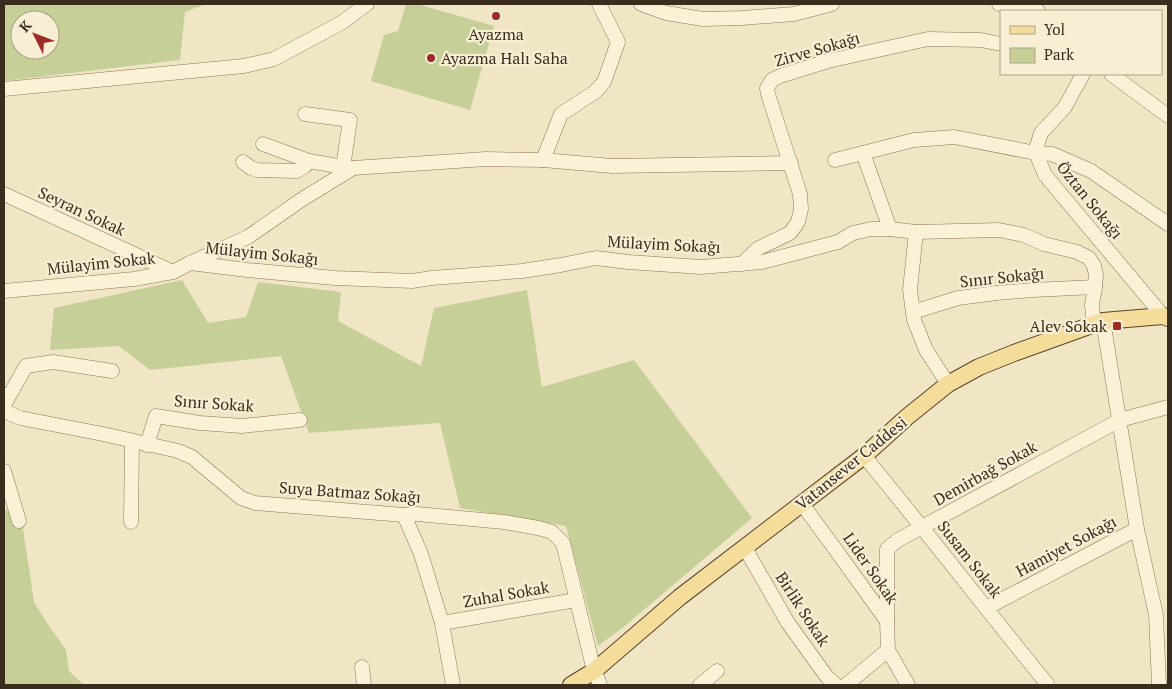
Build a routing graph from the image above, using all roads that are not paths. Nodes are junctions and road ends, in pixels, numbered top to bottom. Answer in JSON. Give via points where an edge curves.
{"nodes":[{"id":1,"x":599,"y":4,"type":"edge"},
{"id":2,"x":641,"y":4,"type":"edge"},
{"id":3,"x":832,"y":4,"type":"edge"},
{"id":4,"x":998,"y":4,"type":"edge"},
{"id":5,"x":362,"y":6,"type":"edge"},
{"id":6,"x":1032,"y":10,"type":"edge"},
{"id":7,"x":1000,"y":44,"type":"edge"},
{"id":8,"x":1083,"y":75,"type":"edge"},
{"id":9,"x":1112,"y":75,"type":"edge"},
{"id":10,"x":4,"y":89,"type":"edge"},
{"id":11,"x":305,"y":114,"type":"dead end"},
{"id":12,"x":1168,"y":116,"type":"edge"},
{"id":13,"x":263,"y":144,"type":"dead end"},
{"id":14,"x":863,"y":153,"type":"junction"},
{"id":15,"x":1036,"y":153,"type":"junction"},
{"id":16,"x":543,"y":160,"type":"junction"},
{"id":17,"x":835,"y":160,"type":"dead end"},
{"id":18,"x":243,"y":162,"type":"dead end"},
{"id":19,"x":309,"y":162,"type":"junction"},
{"id":20,"x":791,"y":163,"type":"junction"},
{"id":21,"x":348,"y":168,"type":"junction"},
{"id":22,"x":4,"y":194,"type":"edge"},
{"id":23,"x":1168,"y":224,"type":"edge"},
{"id":24,"x":890,"y":229,"type":"junction"},
{"id":25,"x":916,"y":232,"type":"junction"},
{"id":26,"x":190,"y":263,"type":"junction"},
{"id":27,"x":742,"y":264,"type":"junction"},
{"id":28,"x":173,"y":272,"type":"junction"},
{"id":29,"x":1095,"y":288,"type":"junction"},
{"id":30,"x":4,"y":291,"type":"edge"},
{"id":31,"x":913,"y":312,"type":"junction"},
{"id":32,"x":1165,"y":317,"type":"edge"},
{"id":33,"x":1099,"y":323,"type":"junction"},
{"id":34,"x":112,"y":371,"type":"dead end"},
{"id":35,"x":948,"y":384,"type":"junction"},
{"id":36,"x":4,"y":405,"type":"edge"},
{"id":37,"x":1168,"y":407,"type":"edge"},
{"id":38,"x":4,"y":411,"type":"edge"},
{"id":39,"x":300,"y":420,"type":"dead end"},
{"id":40,"x":1120,"y":420,"type":"junction"},
{"id":41,"x":132,"y":441,"type":"junction"},
{"id":42,"x":147,"y":445,"type":"junction"},
{"id":43,"x":864,"y":456,"type":"junction"},
{"id":44,"x":4,"y":471,"type":"edge"},
{"id":45,"x":802,"y":504,"type":"junction"},
{"id":46,"x":404,"y":515,"type":"junction"},
{"id":47,"x":19,"y":521,"type":"dead end"},
{"id":48,"x":131,"y":522,"type":"dead end"},
{"id":49,"x":923,"y":527,"type":"junction"},
{"id":50,"x":1137,"y":529,"type":"junction"},
{"id":51,"x":745,"y":548,"type":"junction"},
{"id":52,"x":576,"y":600,"type":"junction"},
{"id":53,"x":986,"y":608,"type":"junction"},
{"id":54,"x":887,"y":621,"type":"junction"},
{"id":55,"x":442,"y":623,"type":"junction"},
{"id":56,"x":888,"y":650,"type":"junction"},
{"id":57,"x":362,"y":667,"type":"dead end"},
{"id":58,"x":717,"y":671,"type":"dead end"},
{"id":59,"x":597,"y":678,"type":"edge"},
{"id":60,"x":827,"y":682,"type":"edge"},
{"id":61,"x":364,"y":685,"type":"edge"},
{"id":62,"x":453,"y":685,"type":"edge"},
{"id":63,"x":570,"y":685,"type":"edge"},
{"id":64,"x":700,"y":685,"type":"edge"},
{"id":65,"x":846,"y":685,"type":"edge"},
{"id":66,"x":908,"y":685,"type":"edge"},
{"id":67,"x":1048,"y":685,"type":"edge"},
{"id":68,"x":1159,"y":685,"type":"edge"}],
"edges":[{"from":1,"to":16,"type":"street","via":[[618,42],[604,82],[595,92],[561,114]]},
{"from":2,"to":3,"type":"street","via":[[666,13],[703,19],[794,14]]},
{"from":4,"to":6,"type":"street"},
{"from":5,"to":10,"type":"street","via":[[341,23],[274,59],[244,66]]},
{"from":7,"to":20,"type":"street","name":"Zirve Sokağı","via":[[981,40],[928,39],[828,61],[772,80],[767,88]]},
{"from":8,"to":15,"type":"street","name":"Öztan Sokağı","via":[[1065,107],[1042,133]]},
{"from":9,"to":12,"type":"street"},
{"from":11,"to":21,"type":"street","via":[[350,120]]},
{"from":13,"to":19,"type":"street"},
{"from":14,"to":15,"type":"street","via":[[914,140],[954,137]]},
{"from":14,"to":17,"type":"street"},
{"from":14,"to":24,"type":"street"},
{"from":15,"to":23,"type":"street","via":[[1052,154],[1091,171]]},
{"from":15,"to":32,"type":"street","name":"Öztan Sokağı","via":[[1045,175]]},
{"from":16,"to":20,"type":"street","via":[[612,166]]},
{"from":16,"to":21,"type":"street","via":[[486,159]]},
{"from":18,"to":19,"type":"street","via":[[257,170],[297,171]]},
{"from":19,"to":21,"type":"street"},
{"from":20,"to":27,"type":"street","name":"Zirve Sokağı","via":[[800,194],[798,222],[790,234],[757,249]]},
{"from":21,"to":26,"type":"street","name":"Mülayim Sokak","via":[[248,237]]},
{"from":22,"to":28,"type":"street","name":"Seyran Sokak"},
{"from":24,"to":25,"type":"street","name":"Mülayim Sokağı"},
{"from":24,"to":27,"type":"street","name":"Mülayim Sokağı","via":[[853,233],[838,242],[762,262]]},
{"from":25,"to":29,"type":"street","name":"Mülayim Sokağı","via":[[998,230],[1024,235],[1089,258],[1096,275]]},
{"from":25,"to":31,"type":"street","via":[[910,290]]},
{"from":26,"to":27,"type":"street","name":"Mülayim Sokağı","via":[[335,278],[412,281],[522,272],[596,258],[701,267]]},
{"from":26,"to":28,"type":"street","name":"Mülayim Sokak"},
{"from":28,"to":30,"type":"street","name":"Mülayim Sokak","via":[[134,279]]},
{"from":29,"to":31,"type":"street","name":"Sınır Sokağı","via":[[1033,290],[958,298]]},
{"from":29,"to":33,"type":"street","name":"Mülayim Sokağı","via":[[1092,305]]},
{"from":31,"to":35,"type":"street","via":[[926,350]]},
{"from":32,"to":33,"type":"main road","name":"Vatansever Caddesi"},
{"from":33,"to":35,"type":"main road","name":"Vatansever Caddesi","via":[[979,367]]},
{"from":33,"to":40,"type":"street"},
{"from":34,"to":36,"type":"street","via":[[53,362],[26,366]]},
{"from":35,"to":43,"type":"main road","name":"Vatansever Caddesi"},
{"from":37,"to":40,"type":"street","name":"Demirbağ Sokak"},
{"from":38,"to":41,"type":"street","name":"Suya Batmaz Sokağı","via":[[20,418]]},
{"from":39,"to":42,"type":"street","name":"Sınır Sokak","via":[[242,426],[156,416]]},
{"from":40,"to":49,"type":"street","name":"Demirbağ Sokak"},
{"from":40,"to":50,"type":"street"},
{"from":41,"to":42,"type":"street","name":"Suya Batmaz Sokağı"},
{"from":41,"to":48,"type":"street"},
{"from":42,"to":46,"type":"street","name":"Suya Batmaz Sokağı","via":[[192,457],[241,498],[255,503]]},
{"from":43,"to":45,"type":"main road","name":"Vatansever Caddesi"},
{"from":43,"to":49,"type":"street","name":"Susam Sokak"},
{"from":44,"to":47,"type":"street"},
{"from":45,"to":51,"type":"main road","name":"Vatansever Caddesi"},
{"from":45,"to":54,"type":"street","name":"Lider Sokak"},
{"from":46,"to":52,"type":"street","name":"Suya Batmaz Sokağı","via":[[504,522],[552,532],[562,543]]},
{"from":46,"to":55,"type":"street","via":[[421,554]]},
{"from":49,"to":53,"type":"street","name":"Susam Sokak"},
{"from":49,"to":54,"type":"street","name":"Demirbağ Sokak","via":[[887,549]]},
{"from":50,"to":53,"type":"street","name":"Hamiyet Sokağı"},
{"from":50,"to":68,"type":"street","via":[[1156,615]]},
{"from":51,"to":59,"type":"main road","name":"Vatansever Caddesi","via":[[680,597]]},
{"from":51,"to":60,"type":"street","name":"Birlik Sokak"},
{"from":52,"to":55,"type":"street","name":"Zuhal Sokak"},
{"from":52,"to":59,"type":"street","name":"Suya Batmaz Sokağı"},
{"from":53,"to":67,"type":"street","name":"Susam Sokak"},
{"from":54,"to":56,"type":"street","name":"Lider Sokak"},
{"from":55,"to":62,"type":"street"},
{"from":56,"to":65,"type":"street"},
{"from":56,"to":66,"type":"street","name":"Lider Sokak"},
{"from":57,"to":61,"type":"street"},
{"from":58,"to":64,"type":"street"},
{"from":59,"to":63,"type":"main road","name":"Vatansever Caddesi"}]}
